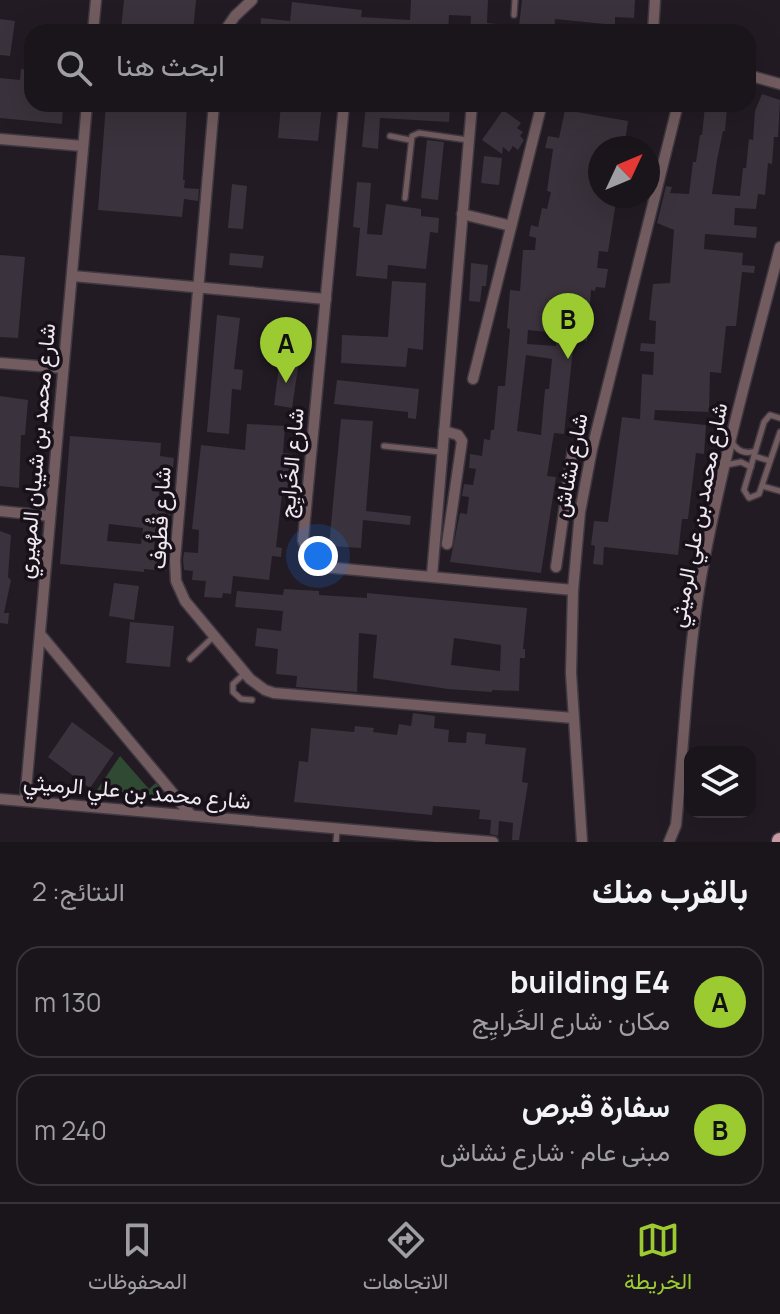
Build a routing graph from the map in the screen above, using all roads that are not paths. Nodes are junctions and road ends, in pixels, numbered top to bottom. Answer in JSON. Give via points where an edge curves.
{"nodes":[{"id":1,"x":95,"y":0,"type":"edge"},
{"id":2,"x":252,"y":0,"type":"edge"},
{"id":3,"x":515,"y":0,"type":"edge"},
{"id":4,"x":655,"y":0,"type":"edge"},
{"id":5,"x":514,"y":15,"type":"dead end"},
{"id":6,"x":94,"y":24,"type":"edge"},
{"id":7,"x":230,"y":24,"type":"edge"},
{"id":8,"x":654,"y":24,"type":"edge"},
{"id":9,"x":756,"y":77,"type":"edge"},
{"id":10,"x":780,"y":84,"type":"edge"},
{"id":11,"x":86,"y":112,"type":"edge"},
{"id":12,"x":213,"y":112,"type":"edge"},
{"id":13,"x":343,"y":112,"type":"edge"},
{"id":14,"x":471,"y":112,"type":"edge"},
{"id":15,"x":540,"y":112,"type":"edge"},
{"id":16,"x":676,"y":112,"type":"edge"},
{"id":17,"x":390,"y":136,"type":"dead end"},
{"id":18,"x":0,"y":139,"type":"edge"},
{"id":19,"x":410,"y":140,"type":"junction"},
{"id":20,"x":469,"y":140,"type":"junction"},
{"id":21,"x":83,"y":146,"type":"junction"},
{"id":22,"x":405,"y":198,"type":"dead end"},
{"id":23,"x":462,"y":214,"type":"junction"},
{"id":24,"x":511,"y":226,"type":"junction"},
{"id":25,"x":780,"y":247,"type":"edge"},
{"id":26,"x":73,"y":276,"type":"junction"},
{"id":27,"x":199,"y":288,"type":"junction"},
{"id":28,"x":326,"y":299,"type":"junction"},
{"id":29,"x":0,"y":363,"type":"edge"},
{"id":30,"x":63,"y":368,"type":"junction"},
{"id":31,"x":473,"y":379,"type":"dead end"},
{"id":32,"x":780,"y":418,"type":"edge"},
{"id":33,"x":444,"y":431,"type":"junction"},
{"id":34,"x":780,"y":432,"type":"edge"},
{"id":35,"x":731,"y":440,"type":"junction"},
{"id":36,"x":384,"y":446,"type":"dead end"},
{"id":37,"x":573,"y":449,"type":"dead end"},
{"id":38,"x":442,"y":452,"type":"junction"},
{"id":39,"x":755,"y":453,"type":"junction"},
{"id":40,"x":770,"y":461,"type":"junction"},
{"id":41,"x":725,"y":466,"type":"junction"},
{"id":42,"x":751,"y":467,"type":"junction"},
{"id":43,"x":761,"y":486,"type":"junction"},
{"id":44,"x":780,"y":491,"type":"edge"},
{"id":45,"x":438,"y":505,"type":"junction"},
{"id":46,"x":452,"y":510,"type":"junction"},
{"id":47,"x":564,"y":510,"type":"junction"},
{"id":48,"x":0,"y":511,"type":"edge"},
{"id":49,"x":580,"y":512,"type":"junction"},
{"id":50,"x":50,"y":516,"type":"junction"},
{"id":51,"x":447,"y":544,"type":"dead end"},
{"id":52,"x":556,"y":567,"type":"dead end"},
{"id":53,"x":432,"y":575,"type":"junction"},
{"id":54,"x":573,"y":590,"type":"junction"},
{"id":55,"x":40,"y":634,"type":"junction"},
{"id":56,"x":213,"y":636,"type":"junction"},
{"id":57,"x":190,"y":659,"type":"dead end"},
{"id":58,"x":244,"y":673,"type":"junction"},
{"id":59,"x":252,"y":700,"type":"dead end"},
{"id":60,"x":573,"y":718,"type":"junction"},
{"id":61,"x":0,"y":799,"type":"edge"},
{"id":62,"x":25,"y":801,"type":"junction"},
{"id":63,"x":191,"y":815,"type":"junction"},
{"id":64,"x":337,"y":829,"type":"junction"},
{"id":65,"x":462,"y":841,"type":"edge"},
{"id":66,"x":336,"y":842,"type":"edge"},
{"id":67,"x":493,"y":842,"type":"edge"},
{"id":68,"x":582,"y":842,"type":"edge"},
{"id":69,"x":669,"y":842,"type":"edge"}],
"edges":[{"from":1,"to":6,"type":"street"},
{"from":2,"to":7,"type":"street"},
{"from":3,"to":5,"type":"lane"},
{"from":4,"to":8,"type":"street"},
{"from":9,"to":10,"type":"street"},
{"from":11,"to":21,"type":"street","name":"شارع محمد بن شيبان المهيري"},
{"from":12,"to":27,"type":"street","name":"شارع قُطُوف"},
{"from":13,"to":28,"type":"street","name":"شارع الخَرايِج"},
{"from":14,"to":20,"type":"street"},
{"from":15,"to":24,"type":"street"},
{"from":16,"to":49,"type":"street","name":"شارع نشاش"},
{"from":17,"to":19,"type":"lane"},
{"from":18,"to":21,"type":"street"},
{"from":19,"to":20,"type":"lane","via":[[417,133]]},
{"from":19,"to":22,"type":"lane"},
{"from":20,"to":23,"type":"street"},
{"from":21,"to":26,"type":"street","name":"شارع محمد بن شيبان المهيري"},
{"from":23,"to":24,"type":"street"},
{"from":23,"to":33,"type":"street"},
{"from":24,"to":31,"type":"street"},
{"from":25,"to":35,"type":"street","name":"شارع محمد بن علي الرميثي"},
{"from":26,"to":27,"type":"street"},
{"from":26,"to":30,"type":"street","name":"شارع محمد بن شيبان المهيري"},
{"from":27,"to":28,"type":"street"},
{"from":27,"to":56,"type":"street","name":"شارع قُطُوف","via":[[175,571],[185,601]]},
{"from":28,"to":53,"type":"street","name":"شارع الخَرايِج","via":[[303,540],[311,560],[324,567]]},
{"from":29,"to":30,"type":"street"},
{"from":30,"to":50,"type":"street","name":"شارع محمد بن شيبان المهيري"},
{"from":32,"to":39,"type":"lane","via":[[765,419]]},
{"from":33,"to":38,"type":"street"},
{"from":33,"to":46,"type":"street","via":[[462,441]]},
{"from":34,"to":40,"type":"lane"},
{"from":35,"to":39,"type":"lane","via":[[738,450]]},
{"from":35,"to":41,"type":"street","name":"شارع محمد بن علي الرميثي"},
{"from":36,"to":38,"type":"lane"},
{"from":37,"to":47,"type":"street"},
{"from":38,"to":45,"type":"street"},
{"from":39,"to":40,"type":"lane"},
{"from":39,"to":42,"type":"lane"},
{"from":40,"to":43,"type":"lane"},
{"from":41,"to":42,"type":"lane","via":[[735,462]]},
{"from":41,"to":69,"type":"street","name":"شارع محمد بن علي الرميثي","via":[[701,580],[676,825]]},
{"from":42,"to":43,"type":"lane","via":[[746,495],[755,498]]},
{"from":43,"to":44,"type":"lane"},
{"from":45,"to":46,"type":"street"},
{"from":45,"to":53,"type":"street"},
{"from":46,"to":51,"type":"street"},
{"from":47,"to":49,"type":"street"},
{"from":47,"to":52,"type":"street"},
{"from":48,"to":50,"type":"street"},
{"from":49,"to":54,"type":"street","name":"شارع نشاش"},
{"from":50,"to":55,"type":"street","name":"شارع محمد بن شيبان المهيري"},
{"from":53,"to":54,"type":"street","name":"شارع الخَرايِج"},
{"from":54,"to":60,"type":"street","name":"شارع نشاش"},
{"from":55,"to":62,"type":"street","name":"شارع محمد بن شيبان المهيري"},
{"from":55,"to":63,"type":"street"},
{"from":56,"to":57,"type":"lane"},
{"from":56,"to":58,"type":"street","name":"شارع قُطُوف"},
{"from":58,"to":59,"type":"lane","via":[[233,689],[238,697]]},
{"from":58,"to":60,"type":"street","name":"شارع قُطُوف","via":[[274,693]]},
{"from":60,"to":68,"type":"street","name":"شارع نشاش"},
{"from":61,"to":62,"type":"street","name":"شارع محمد بن علي الرميثي"},
{"from":62,"to":63,"type":"street","name":"شارع محمد بن علي الرميثي"},
{"from":63,"to":64,"type":"street","name":"شارع محمد بن علي الرميثي"},
{"from":64,"to":65,"type":"street","name":"شارع محمد بن علي الرميثي"},
{"from":64,"to":66,"type":"lane"},
{"from":65,"to":67,"type":"street","name":"شارع محمد بن علي الرميثي"}]}
